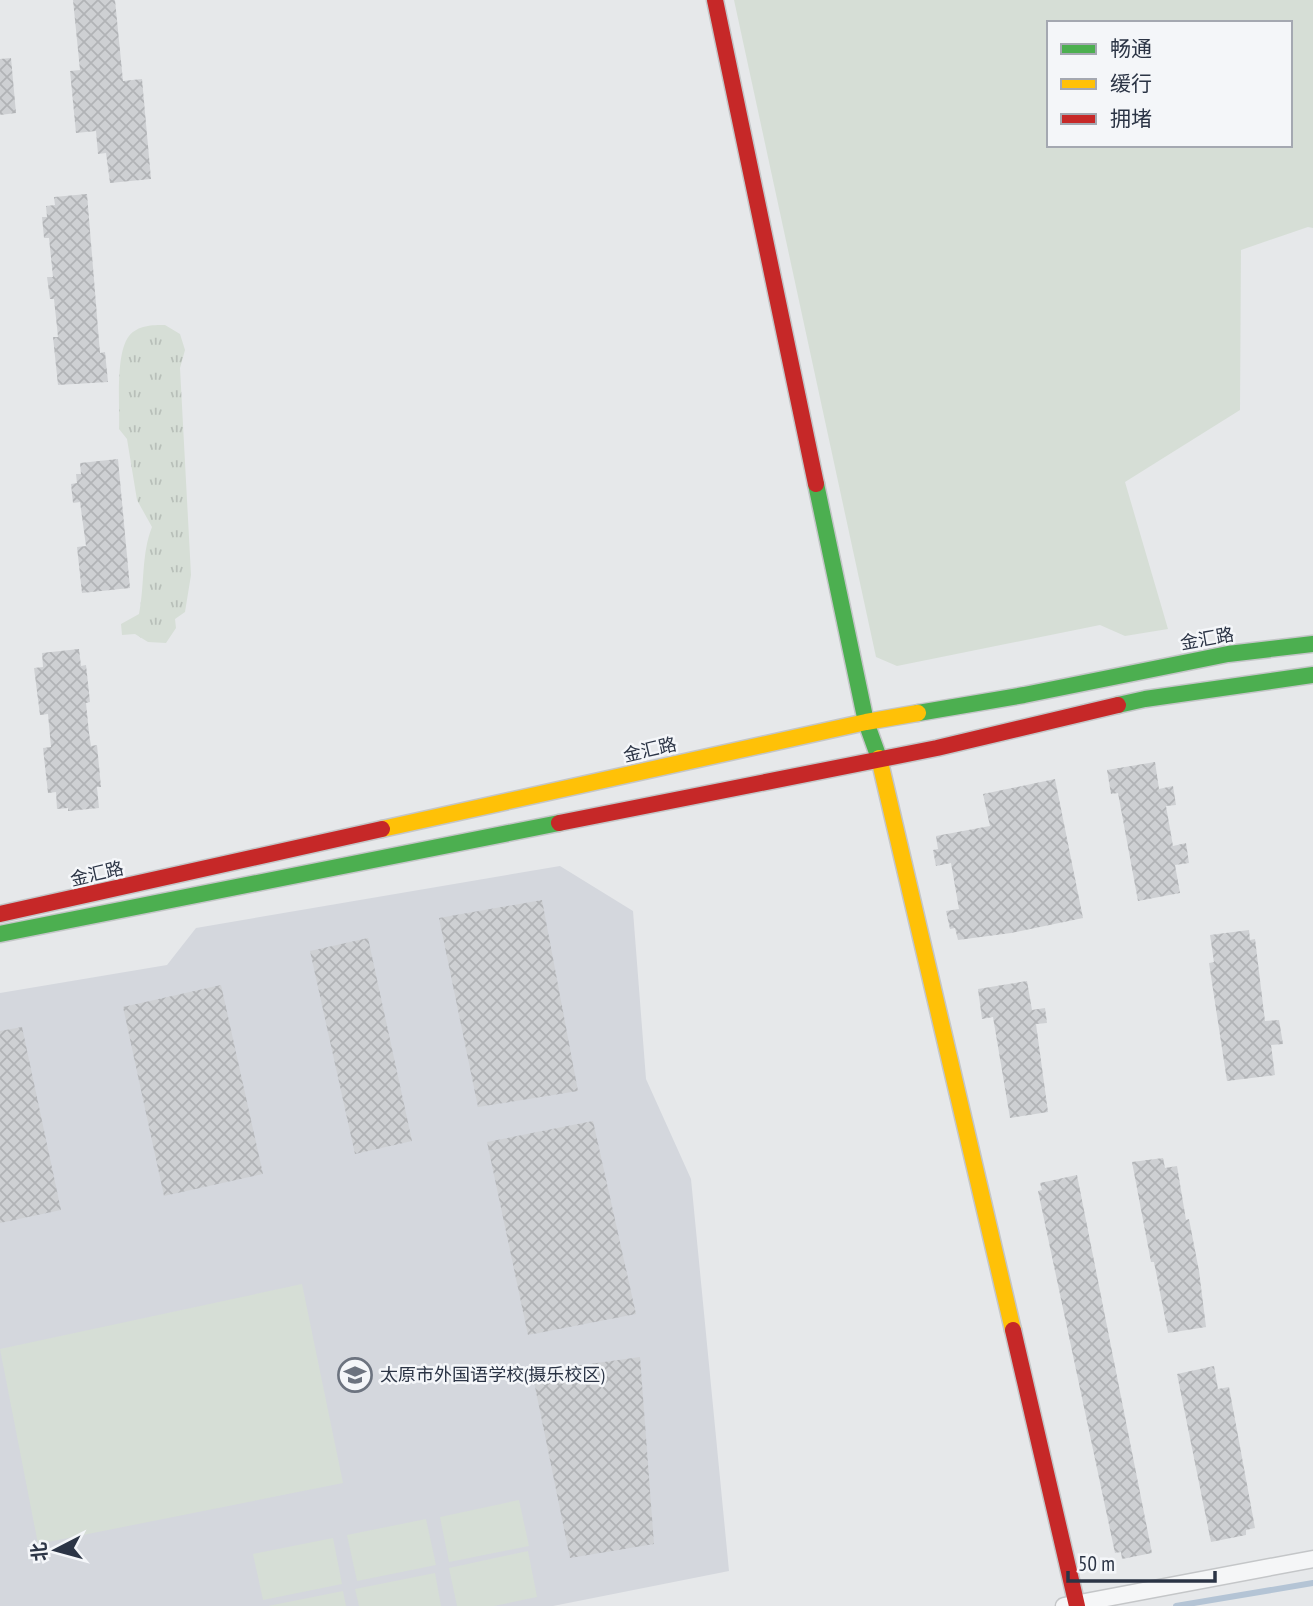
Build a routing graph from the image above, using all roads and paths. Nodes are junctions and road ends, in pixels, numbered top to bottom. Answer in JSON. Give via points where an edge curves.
{"nodes":[{"id":1,"x":715,"y":0,"type":"edge"},
{"id":2,"x":1313,"y":644,"type":"edge"},
{"id":3,"x":1313,"y":674,"type":"edge"},
{"id":4,"x":866,"y":722,"type":"junction"},
{"id":5,"x":878,"y":759,"type":"junction"},
{"id":6,"x":0,"y":914,"type":"edge"},
{"id":7,"x":0,"y":934,"type":"edge"},
{"id":8,"x":1313,"y":1559,"type":"edge"},
{"id":9,"x":1072,"y":1605,"type":"edge"}],
"edges":[{"from":1,"to":4,"type":"street"},
{"from":2,"to":4,"type":"street","name":"金汇路","via":[[1228,654]]},
{"from":3,"to":5,"type":"street","via":[[1145,699]]},
{"from":4,"to":5,"type":"street"},
{"from":4,"to":6,"type":"street","name":"金汇路"},
{"from":5,"to":7,"type":"street"},
{"from":5,"to":9,"type":"street"},
{"from":8,"to":9,"type":"street"}]}
